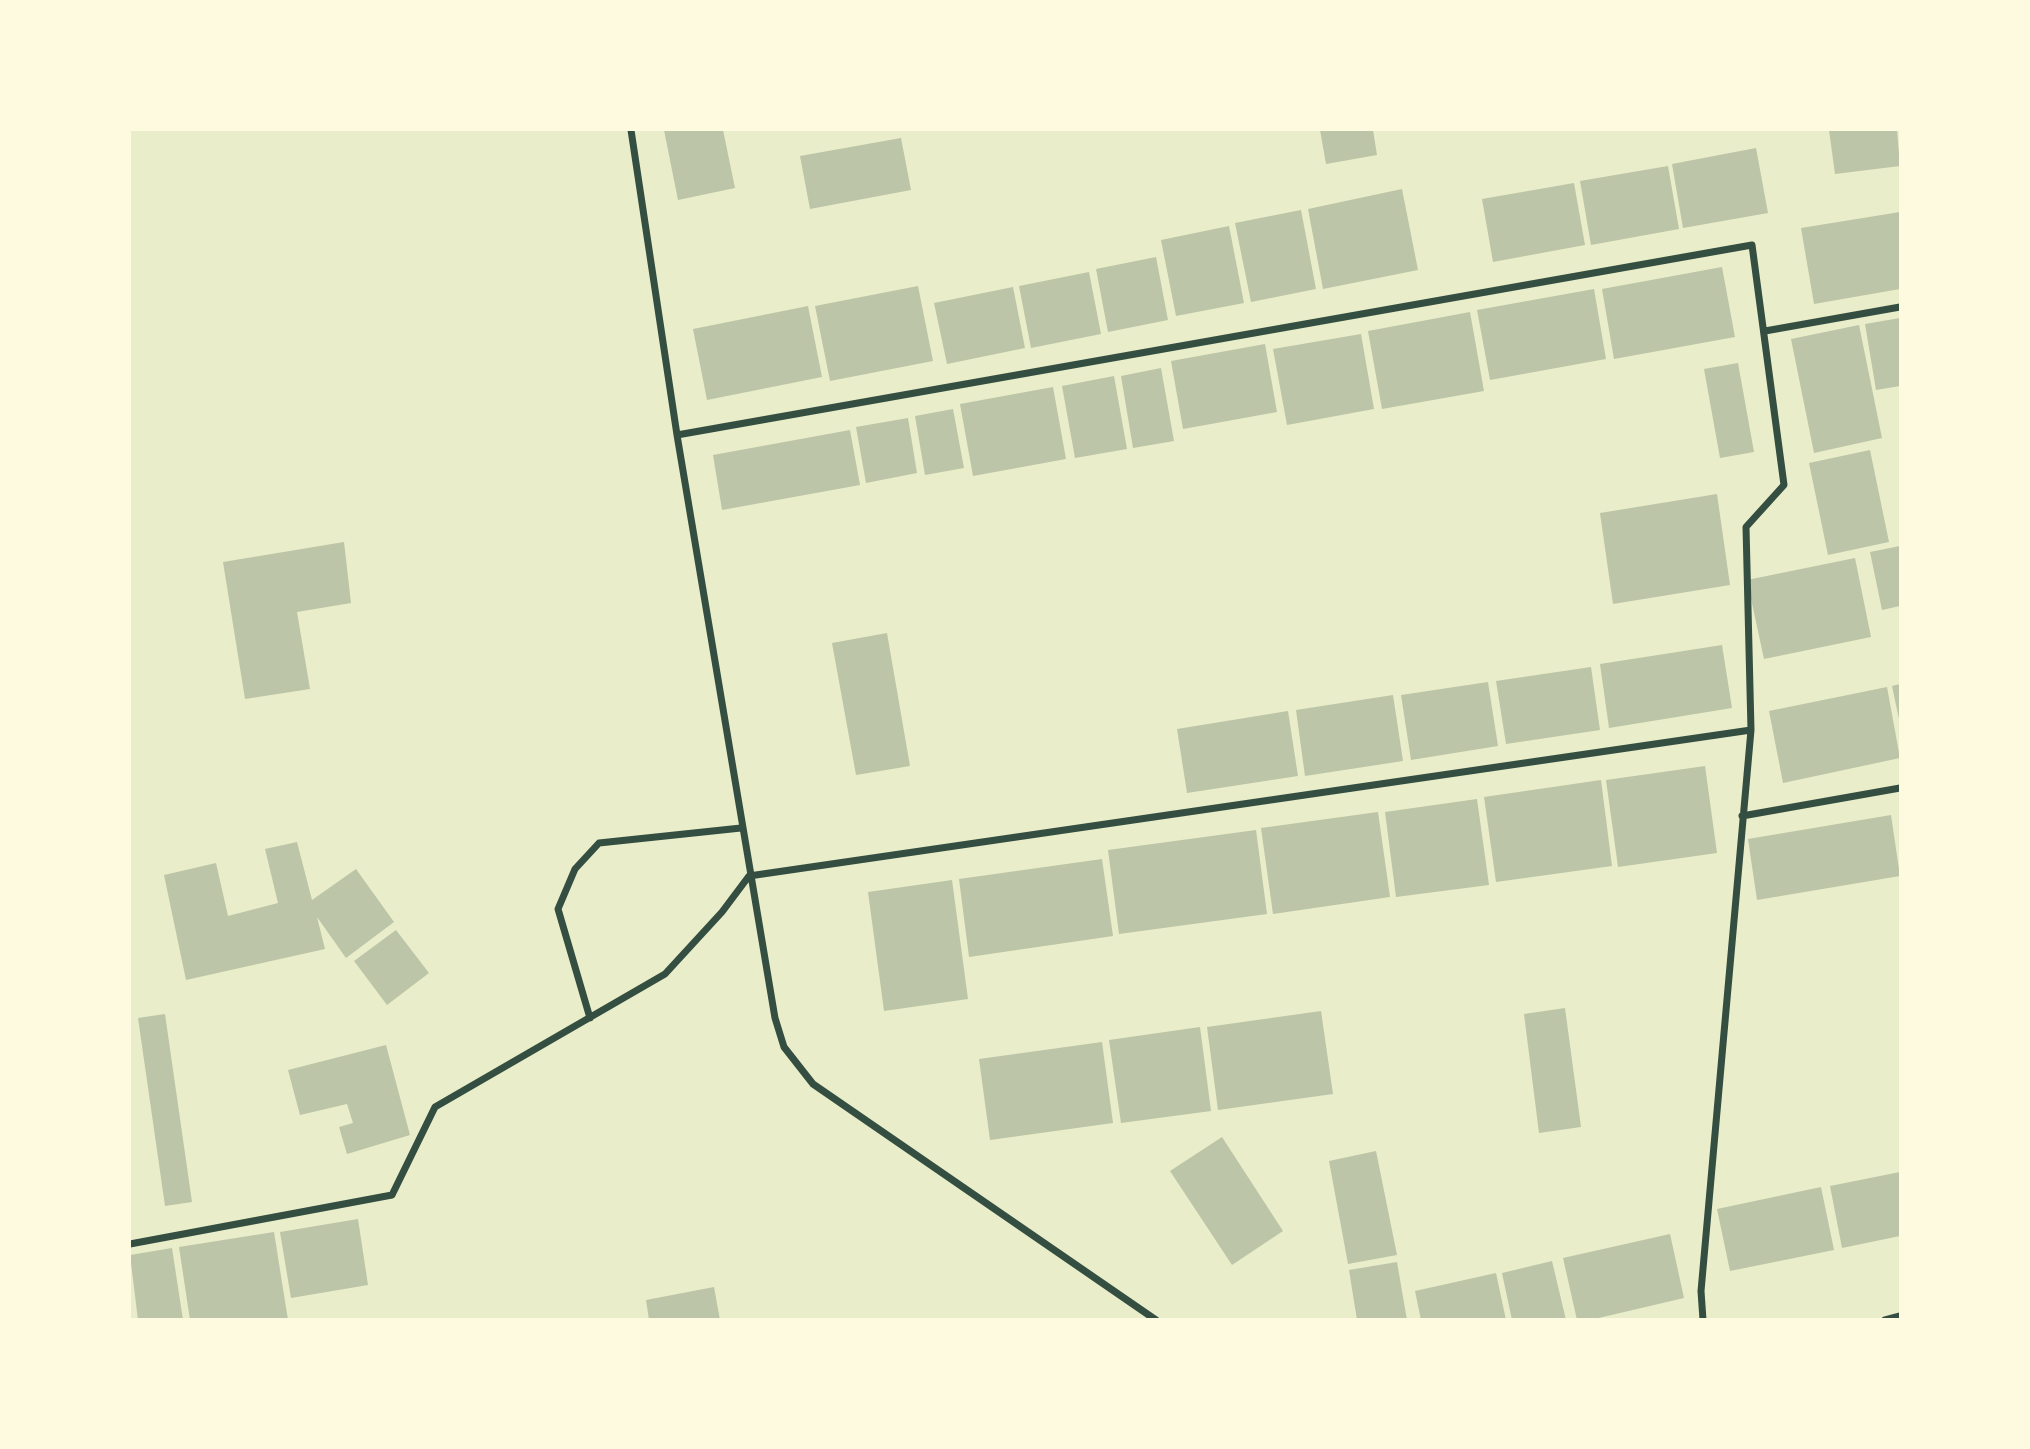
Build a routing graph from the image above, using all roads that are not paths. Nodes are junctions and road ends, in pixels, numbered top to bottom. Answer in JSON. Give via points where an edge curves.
{"nodes":[{"id":1,"x":631,"y":130,"type":"edge"},
{"id":2,"x":1900,"y":307,"type":"edge"},
{"id":3,"x":1765,"y":331,"type":"junction"},
{"id":4,"x":677,"y":435,"type":"junction"},
{"id":5,"x":1751,"y":730,"type":"junction"},
{"id":6,"x":1900,"y":788,"type":"edge"},
{"id":7,"x":1742,"y":816,"type":"junction"},
{"id":8,"x":741,"y":828,"type":"junction"},
{"id":9,"x":749,"y":876,"type":"junction"},
{"id":10,"x":590,"y":1018,"type":"junction"},
{"id":11,"x":130,"y":1244,"type":"edge"},
{"id":12,"x":1900,"y":1316,"type":"edge"},
{"id":13,"x":1156,"y":1320,"type":"edge"},
{"id":14,"x":1703,"y":1320,"type":"edge"},
{"id":15,"x":1885,"y":1320,"type":"edge"}],
"edges":[{"from":1,"to":4,"type":"street"},
{"from":2,"to":3,"type":"street"},
{"from":3,"to":4,"type":"street","via":[[1752,245]]},
{"from":3,"to":5,"type":"street","via":[[1784,485],[1746,527]]},
{"from":4,"to":8,"type":"street"},
{"from":5,"to":7,"type":"street"},
{"from":5,"to":9,"type":"street"},
{"from":6,"to":7,"type":"street"},
{"from":7,"to":14,"type":"street","via":[[1701,1291]]},
{"from":8,"to":9,"type":"street"},
{"from":8,"to":10,"type":"street","via":[[599,843],[575,869],[558,909]]},
{"from":9,"to":10,"type":"street","via":[[665,974]]},
{"from":9,"to":13,"type":"street","via":[[775,1018],[784,1047],[813,1084]]},
{"from":10,"to":11,"type":"street","via":[[435,1107],[392,1195]]},
{"from":12,"to":15,"type":"street"}]}
